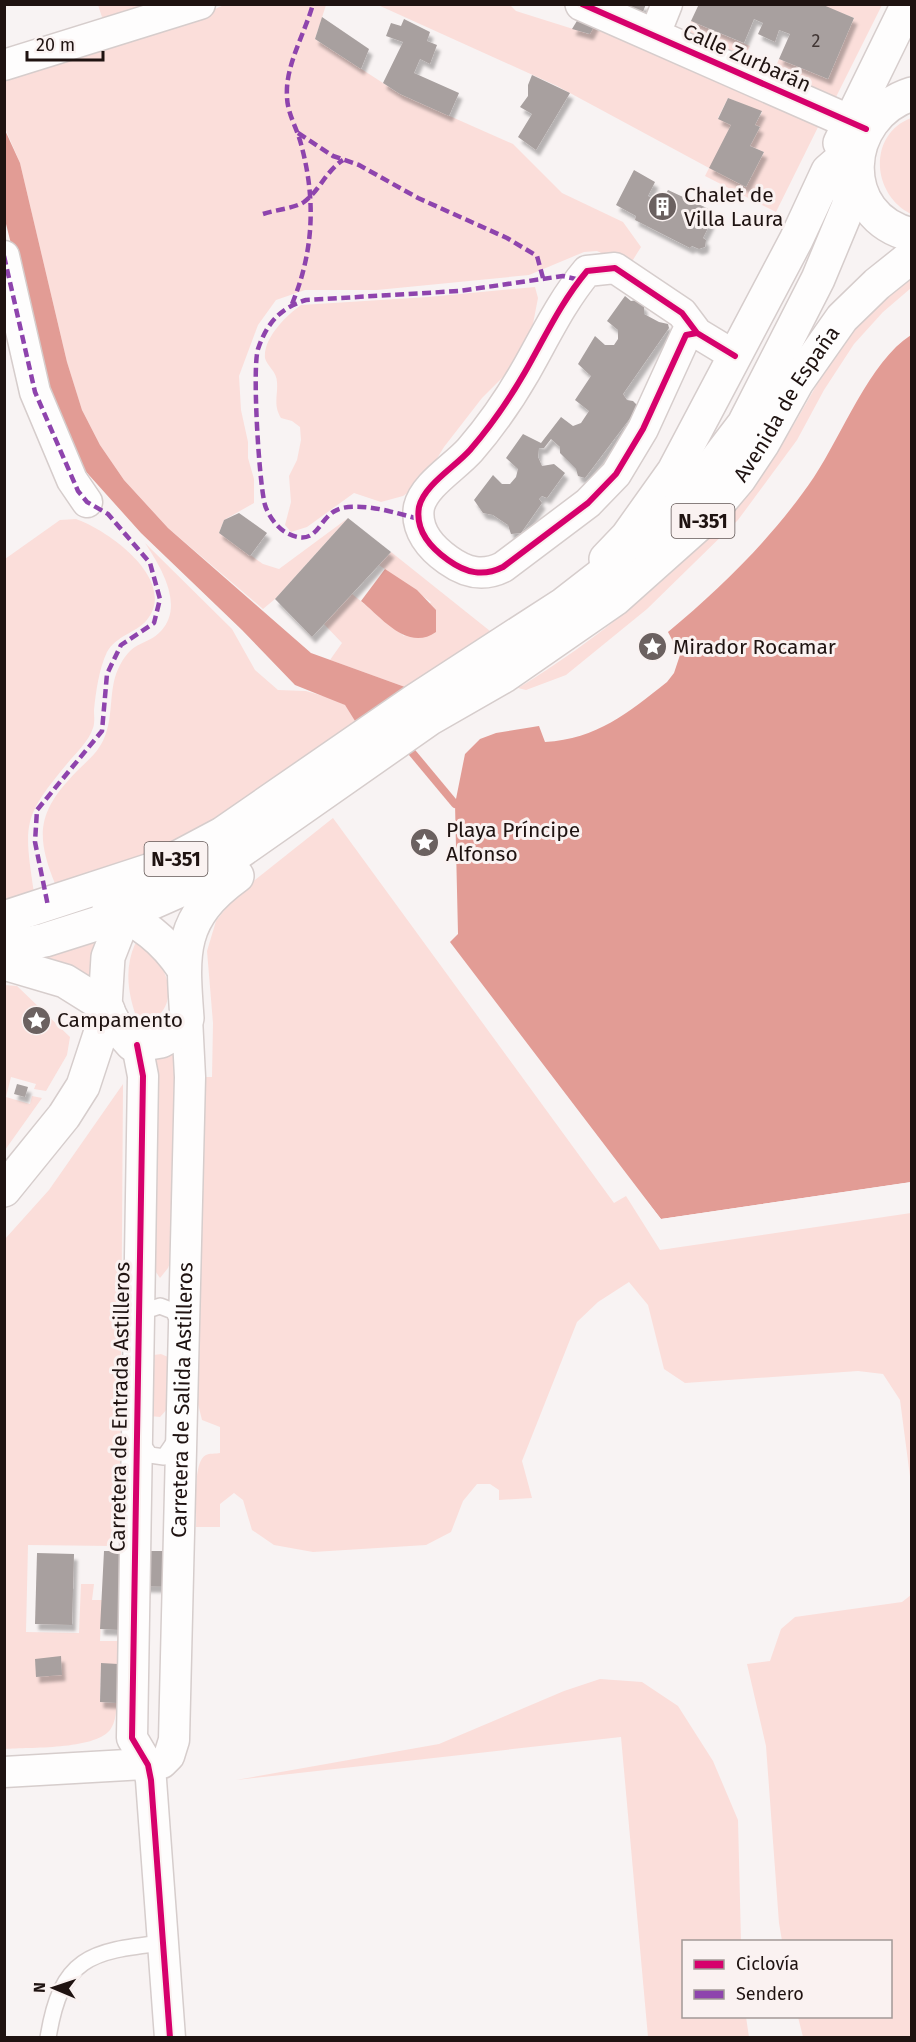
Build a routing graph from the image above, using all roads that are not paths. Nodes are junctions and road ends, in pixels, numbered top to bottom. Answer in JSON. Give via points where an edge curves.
{"nodes":[{"id":1,"x":200,"y":4,"type":"edge"},
{"id":2,"x":582,"y":4,"type":"edge"},
{"id":3,"x":667,"y":4,"type":"edge"},
{"id":4,"x":908,"y":4,"type":"edge"},
{"id":5,"x":655,"y":34,"type":"junction"},
{"id":6,"x":4,"y":65,"type":"edge"},
{"id":7,"x":912,"y":79,"type":"edge"},
{"id":8,"x":866,"y":128,"type":"edge"},
{"id":9,"x":912,"y":235,"type":"edge"},
{"id":10,"x":4,"y":256,"type":"edge"},
{"id":11,"x":912,"y":256,"type":"edge"},
{"id":12,"x":697,"y":333,"type":"junction"},
{"id":13,"x":735,"y":356,"type":"junction"},
{"id":14,"x":87,"y":502,"type":"dead end"},
{"id":15,"x":564,"y":604,"type":"junction"},
{"id":16,"x":427,"y":716,"type":"junction"},
{"id":17,"x":304,"y":804,"type":"junction"},
{"id":18,"x":222,"y":834,"type":"junction"},
{"id":19,"x":48,"y":906,"type":"junction"},
{"id":20,"x":124,"y":915,"type":"junction"},
{"id":21,"x":4,"y":918,"type":"edge"},
{"id":22,"x":4,"y":949,"type":"edge"},
{"id":23,"x":4,"y":963,"type":"edge"},
{"id":24,"x":183,"y":968,"type":"junction"},
{"id":25,"x":106,"y":1008,"type":"junction"},
{"id":26,"x":187,"y":1018,"type":"junction"},
{"id":27,"x":134,"y":1045,"type":"junction"},
{"id":28,"x":83,"y":1086,"type":"junction"},
{"id":29,"x":4,"y":1190,"type":"edge"},
{"id":30,"x":138,"y":1335,"type":"junction"},
{"id":31,"x":183,"y":1345,"type":"junction"},
{"id":32,"x":180,"y":1421,"type":"junction"},
{"id":33,"x":136,"y":1430,"type":"junction"},
{"id":34,"x":148,"y":1765,"type":"junction"},
{"id":35,"x":4,"y":1772,"type":"edge"},
{"id":36,"x":163,"y":1943,"type":"junction"},
{"id":37,"x":48,"y":2037,"type":"edge"},
{"id":38,"x":170,"y":2037,"type":"edge"}],
"edges":[{"from":1,"to":6,"type":"street"},
{"from":2,"to":5,"type":"main road","name":"Calle Zurbarán"},
{"from":3,"to":5,"type":"street"},
{"from":4,"to":8,"type":"main road","name":"Avenida de España"},
{"from":5,"to":8,"type":"main road","name":"Calle Zurbarán"},
{"from":7,"to":8,"type":"main road","name":"Avenida de España"},
{"from":8,"to":9,"type":"main road","via":[[862,192],[875,213]]},
{"from":8,"to":13,"type":"main road","name":"Avenida de España"},
{"from":8,"to":15,"type":"main road","name":"Avenida de España","number":"N-351","via":[[848,207],[818,279],[744,424],[686,500],[631,552]]},
{"from":10,"to":14,"type":"street","via":[[35,392],[72,480]]},
{"from":11,"to":16,"type":"main road","name":"Avenida de España","number":"N-351","via":[[842,318],[802,374],[745,470],[707,517],[615,599],[489,686]]},
{"from":12,"to":12,"type":"street","via":[[690,333],[680,342],[643,429],[616,474],[588,503],[490,573],[477,573],[452,563],[426,539],[419,519],[419,507],[426,493],[471,449],[524,374],[554,317],[587,271],[615,267],[682,313]]},
{"from":12,"to":13,"type":"street"},
{"from":13,"to":15,"type":"main road","name":"Avenida de España","via":[[674,471],[627,537]]},
{"from":15,"to":16,"type":"main road","name":"Avenida de España","number":"N-351"},
{"from":16,"to":17,"type":"main road"},
{"from":17,"to":18,"type":"main road","number":"N-351"},
{"from":17,"to":20,"type":"main road","number":"N-351","via":[[192,885]]},
{"from":17,"to":24,"type":"main road","via":[[203,905],[189,933]]},
{"from":18,"to":19,"type":"main road","number":"N-351","via":[[160,867]]},
{"from":18,"to":20,"type":"main road","via":[[193,866],[142,890],[130,901]]},
{"from":19,"to":20,"type":"main road","via":[[62,912],[108,908]]},
{"from":19,"to":21,"type":"main road","number":"N-351"},
{"from":20,"to":22,"type":"main road","number":"N-351"},
{"from":20,"to":24,"type":"main road","via":[[161,939]]},
{"from":20,"to":25,"type":"main road","via":[[108,957]]},
{"from":23,"to":25,"type":"main road","via":[[64,981]]},
{"from":24,"to":26,"type":"main road"},
{"from":25,"to":27,"type":"main road"},
{"from":25,"to":28,"type":"main road"},
{"from":26,"to":27,"type":"main road","via":[[174,1034],[160,1041]]},
{"from":26,"to":31,"type":"street","name":"Carretera de Salida Astilleros","via":[[190,1077]]},
{"from":27,"to":28,"type":"main road"},
{"from":27,"to":30,"type":"street","name":"Carretera de Entrada Astilleros","via":[[143,1076]]},
{"from":28,"to":29,"type":"main road","via":[[64,1116]]},
{"from":30,"to":31,"type":"lane","via":[[148,1310],[155,1306],[167,1308],[178,1317]]},
{"from":30,"to":33,"type":"street","name":"Carretera de Entrada Astilleros"},
{"from":31,"to":32,"type":"street","name":"Carretera de Salida Astilleros"},
{"from":32,"to":33,"type":"lane","via":[[173,1447],[164,1457],[150,1455]]},
{"from":32,"to":34,"type":"street","name":"Carretera de Salida Astilleros","via":[[174,1740],[162,1763]]},
{"from":33,"to":34,"type":"street","name":"Carretera de Entrada Astilleros","via":[[132,1738]]},
{"from":34,"to":35,"type":"street"},
{"from":34,"to":36,"type":"street"},
{"from":36,"to":37,"type":"lane","via":[[116,1948],[84,1962],[65,1984],[52,2014]]},
{"from":36,"to":38,"type":"street"}]}
